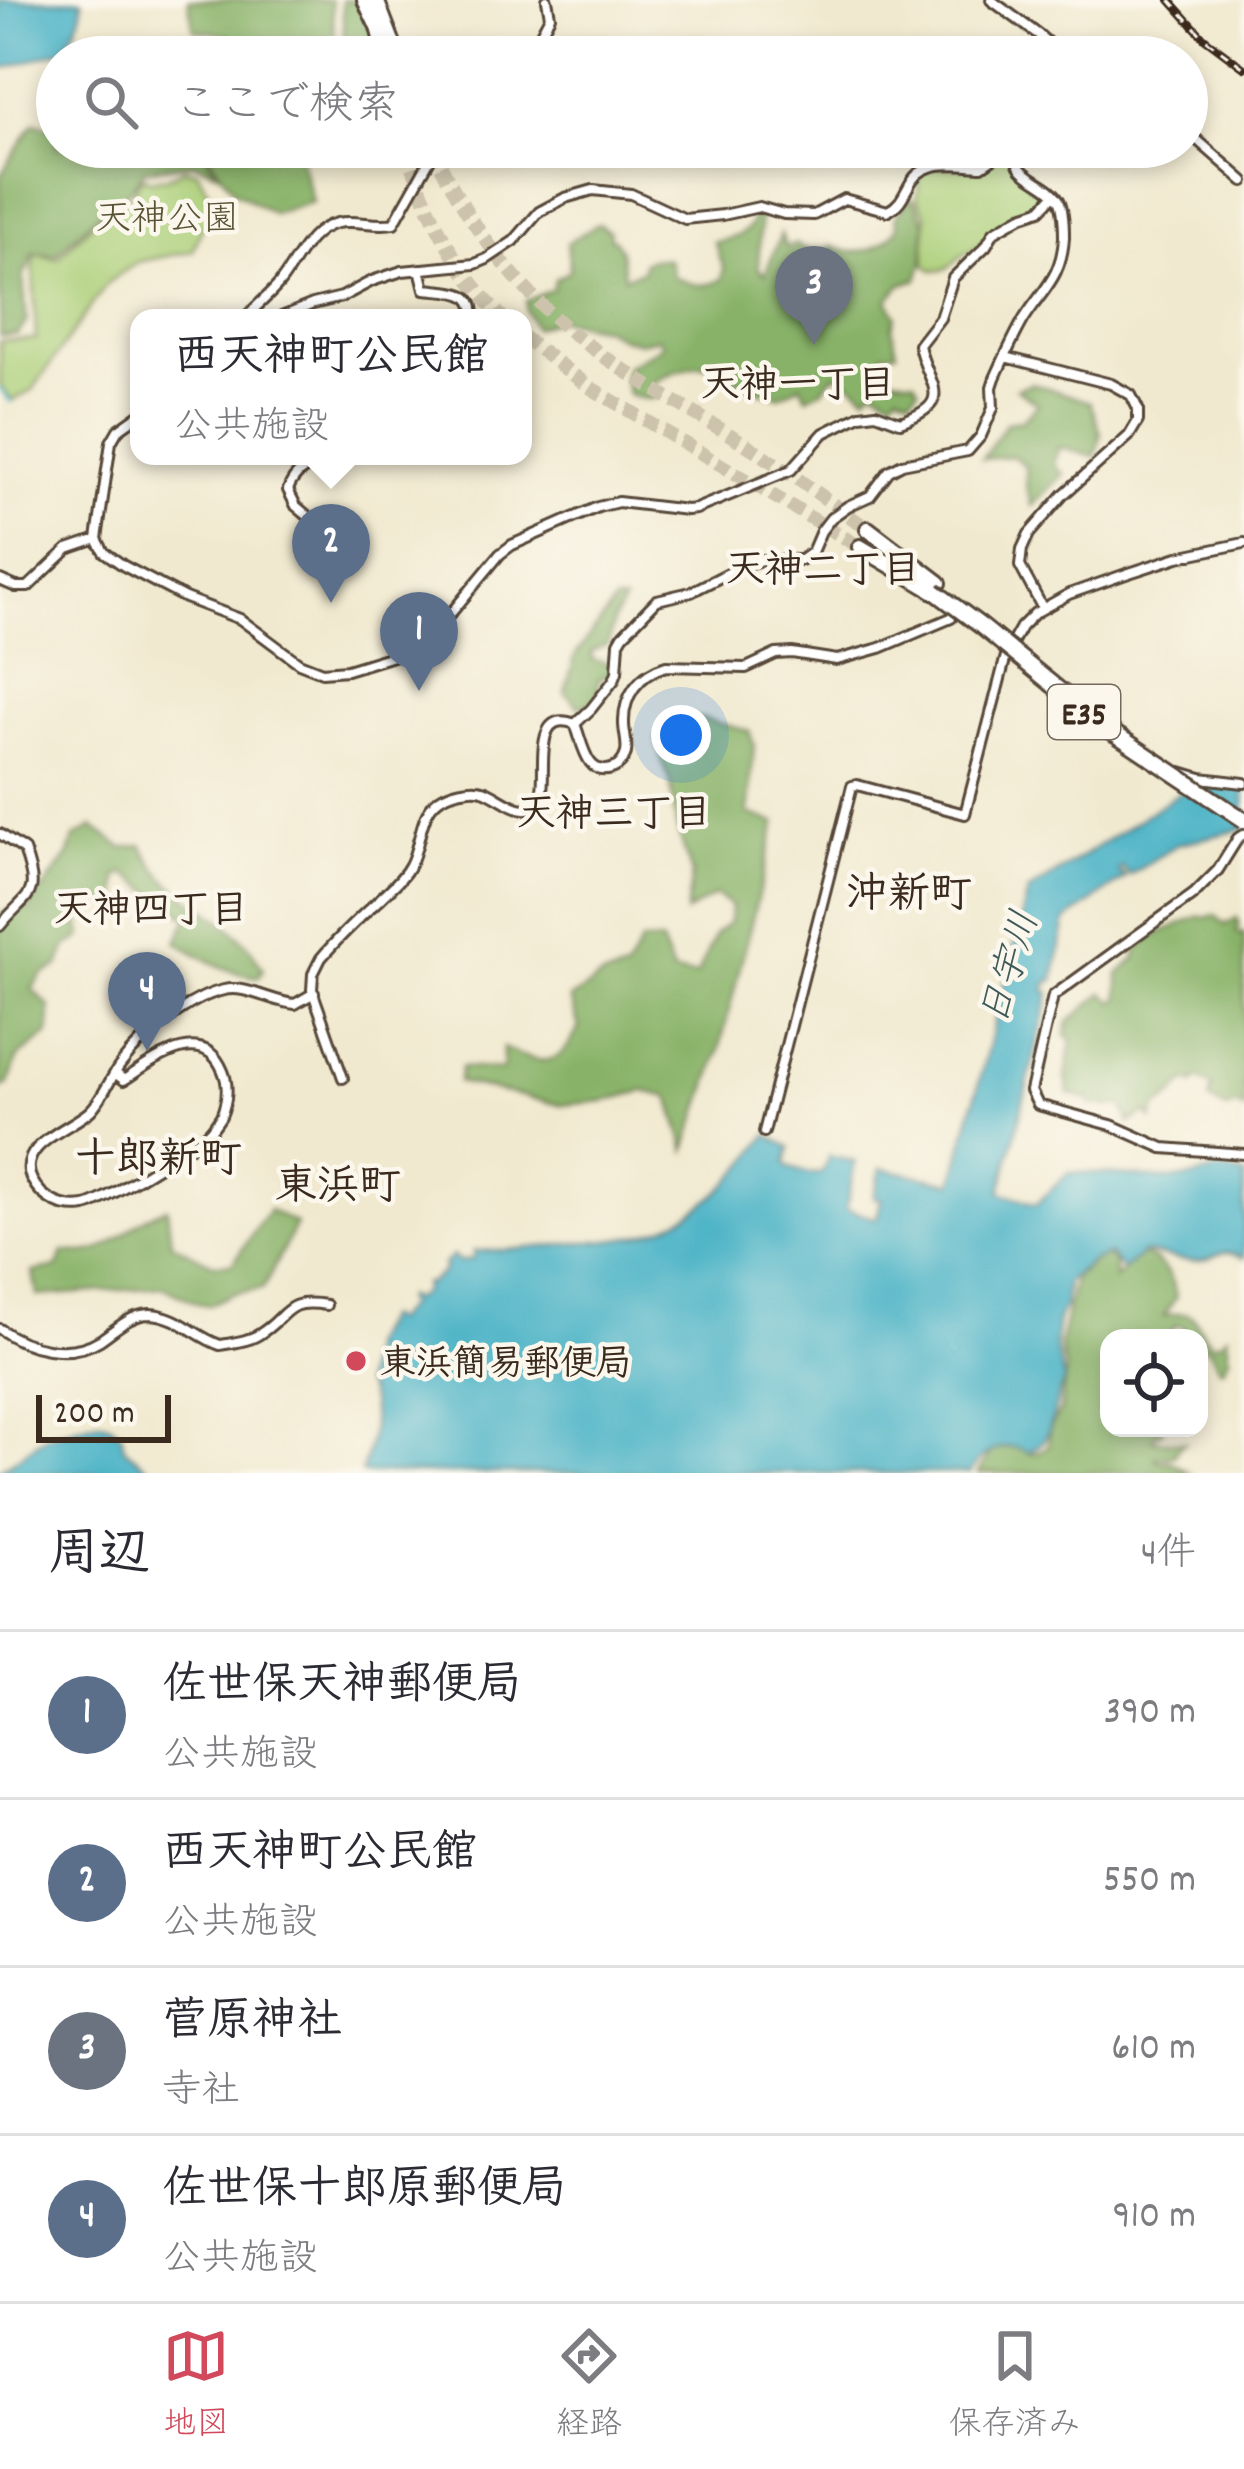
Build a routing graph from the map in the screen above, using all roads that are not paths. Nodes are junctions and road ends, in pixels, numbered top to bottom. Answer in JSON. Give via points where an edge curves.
{"nodes":[{"id":1,"x":373,"y":0,"type":"edge"},
{"id":2,"x":547,"y":0,"type":"edge"},
{"id":3,"x":991,"y":0,"type":"edge"},
{"id":4,"x":382,"y":26,"type":"junction"},
{"id":5,"x":1040,"y":35,"type":"edge"},
{"id":6,"x":383,"y":36,"type":"edge"},
{"id":7,"x":387,"y":36,"type":"edge"},
{"id":8,"x":539,"y":36,"type":"edge"},
{"id":9,"x":1208,"y":149,"type":"edge"},
{"id":10,"x":425,"y":168,"type":"edge"},
{"id":11,"x":933,"y":168,"type":"edge"},
{"id":12,"x":1019,"y":168,"type":"edge"},
{"id":13,"x":1244,"y":181,"type":"edge"},
{"id":14,"x":1054,"y":195,"type":"junction"},
{"id":15,"x":420,"y":269,"type":"junction"},
{"id":16,"x":254,"y":309,"type":"edge"},
{"id":17,"x":301,"y":309,"type":"edge"},
{"id":18,"x":474,"y":309,"type":"edge"},
{"id":19,"x":1005,"y":357,"type":"junction"},
{"id":20,"x":130,"y":422,"type":"edge"},
{"id":21,"x":314,"y":465,"type":"edge"},
{"id":22,"x":316,"y":523,"type":"dead end"},
{"id":23,"x":868,"y":529,"type":"tunnel mouth"},
{"id":24,"x":98,"y":539,"type":"junction"},
{"id":25,"x":1244,"y":543,"type":"edge"},
{"id":26,"x":860,"y":547,"type":"tunnel mouth"},
{"id":27,"x":0,"y":580,"type":"edge"},
{"id":28,"x":937,"y":587,"type":"junction"},
{"id":29,"x":1042,"y":607,"type":"junction"},
{"id":30,"x":951,"y":619,"type":"dead end"},
{"id":31,"x":1007,"y":652,"type":"junction"},
{"id":32,"x":574,"y":724,"type":"junction"},
{"id":33,"x":1174,"y":770,"type":"junction"},
{"id":34,"x":1244,"y":783,"type":"edge"},
{"id":35,"x":1244,"y":816,"type":"edge"},
{"id":36,"x":0,"y":834,"type":"edge"},
{"id":37,"x":1244,"y":834,"type":"edge"},
{"id":38,"x":0,"y":926,"type":"edge"},
{"id":39,"x":314,"y":993,"type":"junction"},
{"id":40,"x":116,"y":1073,"type":"junction"},
{"id":41,"x":343,"y":1078,"type":"dead end"},
{"id":42,"x":764,"y":1132,"type":"dead end"},
{"id":43,"x":1244,"y":1154,"type":"edge"},
{"id":44,"x":326,"y":1305,"type":"dead end"},
{"id":45,"x":0,"y":1329,"type":"edge"}],
"edges":[{"from":1,"to":4,"type":"highway"},
{"from":2,"to":8,"type":"street","via":[[550,16]]},
{"from":3,"to":5,"type":"street"},
{"from":4,"to":6,"type":"highway"},
{"from":4,"to":7,"type":"highway"},
{"from":9,"to":13,"type":"street"},
{"from":10,"to":16,"type":"street","via":[[394,223],[323,228]]},
{"from":11,"to":15,"type":"street","via":[[915,176],[888,212],[844,199],[814,215],[759,207],[685,219],[632,194],[593,190],[539,212],[488,259]]},
{"from":12,"to":14,"type":"street"},
{"from":14,"to":19,"type":"street","via":[[1064,239],[1054,280]]},
{"from":14,"to":24,"type":"street","via":[[1040,211],[994,232],[952,278],[940,318],[919,345],[935,391],[922,412],[900,422],[860,415],[824,433],[791,470],[696,509],[618,502],[512,544],[410,652],[316,671],[240,619],[124,566]]},
{"from":15,"to":17,"type":"street"},
{"from":15,"to":18,"type":"street","via":[[424,289],[462,294]]},
{"from":19,"to":29,"type":"street","via":[[1112,385],[1138,410],[1129,436],[1029,534],[1020,566]]},
{"from":19,"to":32,"type":"street","via":[[990,418],[968,451],[889,471],[870,496],[831,518],[801,560],[746,564],[658,600],[623,634],[610,688]]},
{"from":20,"to":24,"type":"street","via":[[111,442]]},
{"from":21,"to":22,"type":"street","via":[[288,490]]},
{"from":23,"to":28,"type":"highway","number":"E35"},
{"from":24,"to":27,"type":"street","via":[[68,548],[28,587]]},
{"from":25,"to":29,"type":"street","via":[[1178,557]]},
{"from":26,"to":28,"type":"highway","number":"E35"},
{"from":28,"to":35,"type":"highway","number":"E35","bridge":true,"via":[[1102,725]]},
{"from":29,"to":31,"type":"street"},
{"from":30,"to":32,"type":"street","via":[[837,660],[784,653],[746,668],[656,669],[628,697],[626,754],[610,770],[588,761]]},
{"from":31,"to":33,"type":"street"},
{"from":31,"to":42,"type":"street","via":[[965,814],[857,785],[850,790]]},
{"from":32,"to":39,"type":"street","via":[[548,728],[542,792],[530,808],[477,789],[434,803],[409,869],[321,958]]},
{"from":33,"to":34,"type":"street"},
{"from":33,"to":35,"type":"street","bridge":true},
{"from":36,"to":38,"type":"street","via":[[24,850],[33,884]]},
{"from":37,"to":43,"type":"street","via":[[1194,894],[1053,996],[1031,1091],[1038,1105],[1163,1148]]},
{"from":39,"to":40,"type":"street","via":[[295,1004],[232,989],[205,997],[143,1040]]},
{"from":39,"to":41,"type":"street"},
{"from":40,"to":40,"type":"street","via":[[92,1109],[30,1159],[32,1180],[53,1202],[85,1207],[110,1196],[210,1131],[224,1107],[225,1076],[200,1047],[173,1050],[124,1080]]},
{"from":44,"to":45,"type":"street","via":[[291,1307],[256,1337],[220,1345],[157,1315],[71,1350],[28,1344]]}]}
